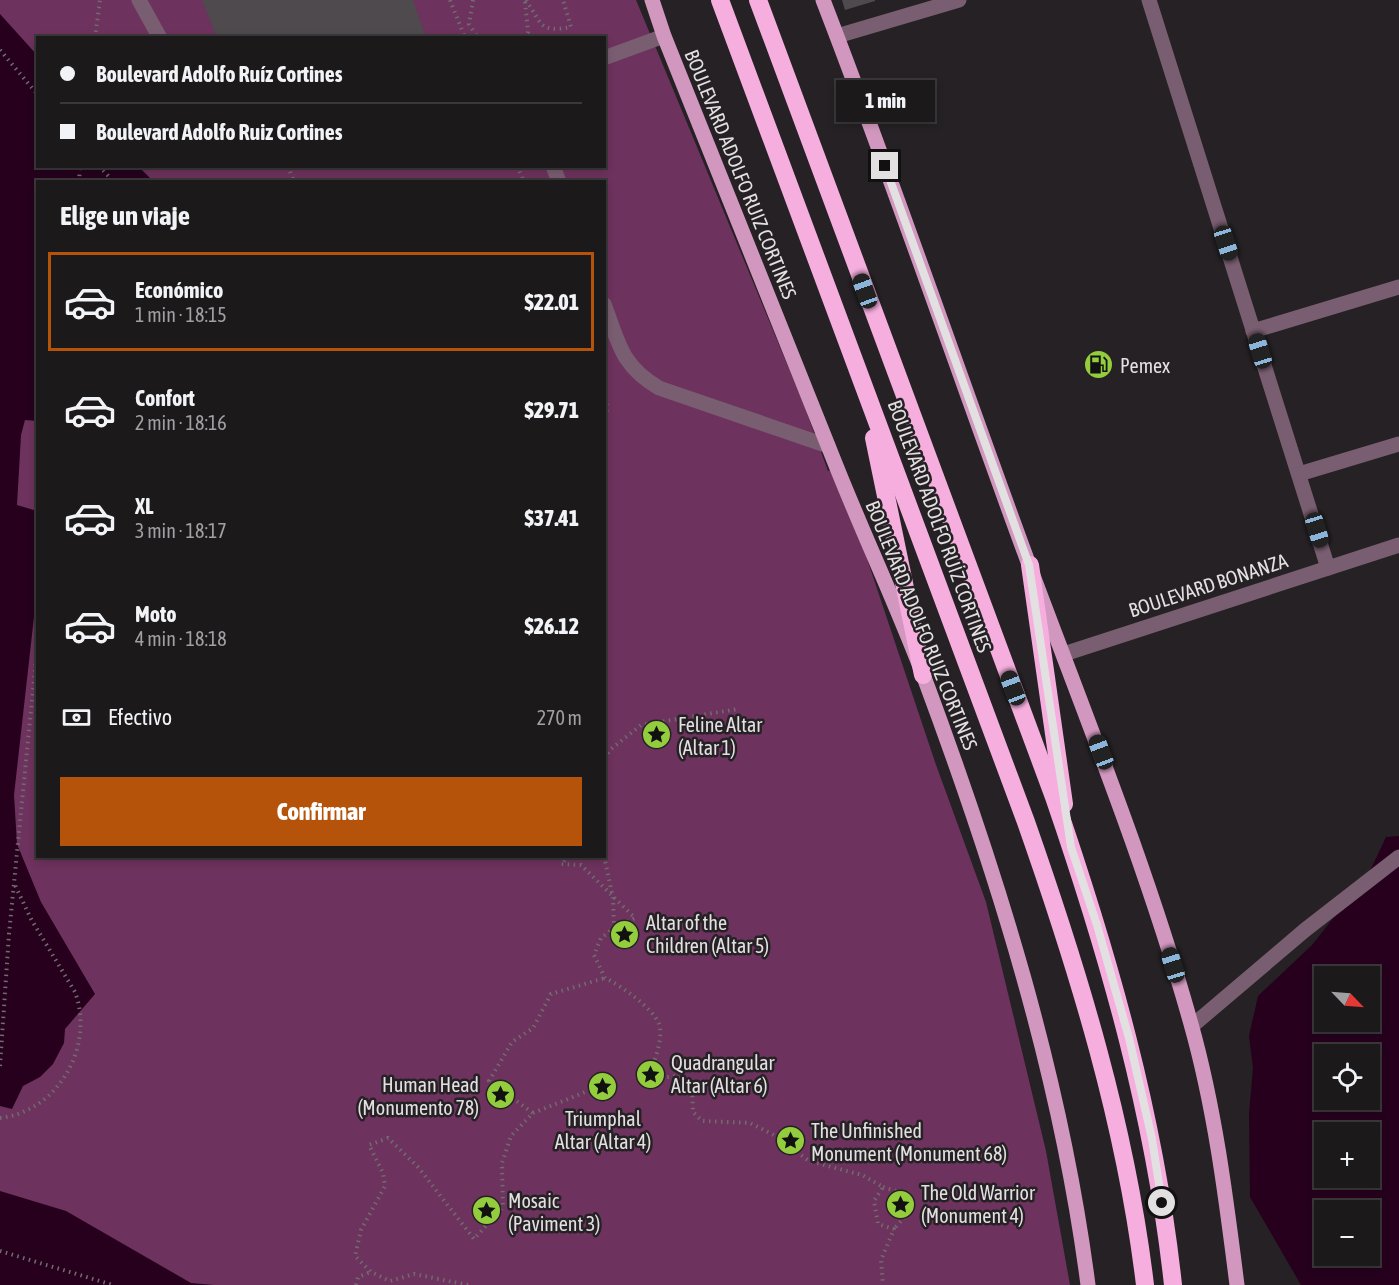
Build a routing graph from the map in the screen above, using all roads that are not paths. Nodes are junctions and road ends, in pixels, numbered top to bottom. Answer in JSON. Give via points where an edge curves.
{"nodes":[{"id":1,"x":139,"y":0,"type":"edge"},
{"id":2,"x":652,"y":0,"type":"edge"},
{"id":3,"x":720,"y":0,"type":"edge"},
{"id":4,"x":758,"y":0,"type":"edge"},
{"id":5,"x":823,"y":0,"type":"edge"},
{"id":6,"x":959,"y":0,"type":"edge"},
{"id":7,"x":1149,"y":0,"type":"edge"},
{"id":8,"x":158,"y":36,"type":"edge"},
{"id":9,"x":664,"y":36,"type":"junction"},
{"id":10,"x":837,"y":36,"type":"junction"},
{"id":11,"x":606,"y":57,"type":"edge"},
{"id":12,"x":1399,"y":287,"type":"edge"},
{"id":13,"x":606,"y":309,"type":"edge"},
{"id":14,"x":1253,"y":331,"type":"junction"},
{"id":15,"x":862,"y":380,"type":"junction"},
{"id":16,"x":1399,"y":444,"type":"edge"},
{"id":17,"x":828,"y":446,"type":"junction"},
{"id":18,"x":1299,"y":474,"type":"junction"},
{"id":19,"x":1399,"y":545,"type":"edge"},
{"id":20,"x":1029,"y":565,"type":"junction"},
{"id":21,"x":1328,"y":568,"type":"junction"},
{"id":22,"x":1064,"y":654,"type":"junction"},
{"id":23,"x":923,"y":675,"type":"junction"},
{"id":24,"x":1071,"y":847,"type":"junction"},
{"id":25,"x":1399,"y":857,"type":"edge"},
{"id":26,"x":1192,"y":1026,"type":"junction"},
{"id":27,"x":1088,"y":1285,"type":"edge"},
{"id":28,"x":1145,"y":1285,"type":"edge"},
{"id":29,"x":1173,"y":1285,"type":"edge"},
{"id":30,"x":1237,"y":1285,"type":"edge"}],
"edges":[{"from":1,"to":8,"type":"street"},
{"from":2,"to":9,"type":"main road","name":"BOULEVARD ADOLFO RUIZ CORTINES"},
{"from":3,"to":15,"type":"highway","name":"BOULEVARD ADOLFO RUÍZ CORTINES"},
{"from":4,"to":24,"type":"highway","name":"BOULEVARD ADOLFO RUÍZ CORTINES"},
{"from":5,"to":10,"type":"main road"},
{"from":6,"to":10,"type":"street"},
{"from":7,"to":14,"type":"street"},
{"from":9,"to":11,"type":"street"},
{"from":9,"to":17,"type":"main road","name":"BOULEVARD ADOLFO RUIZ CORTINES"},
{"from":10,"to":20,"type":"main road"},
{"from":12,"to":14,"type":"street"},
{"from":13,"to":17,"type":"street","via":[[624,357],[647,381]]},
{"from":14,"to":18,"type":"street"},
{"from":15,"to":23,"type":"highway"},
{"from":15,"to":28,"type":"highway","name":"BOULEVARD ADOLFO RUÍZ CORTINES","via":[[1067,939],[1102,1061]]},
{"from":16,"to":18,"type":"street"},
{"from":17,"to":23,"type":"main road","name":"BOULEVARD ADOLFO RUIZ CORTINES"},
{"from":18,"to":21,"type":"street"},
{"from":19,"to":21,"type":"street","name":"BOULEVARD BONANZA"},
{"from":20,"to":22,"type":"main road"},
{"from":20,"to":24,"type":"highway"},
{"from":21,"to":22,"type":"street","name":"BOULEVARD BONANZA"},
{"from":22,"to":26,"type":"main road","via":[[1118,798]]},
{"from":23,"to":27,"type":"main road","name":"BOULEVARD ADOLFO RUIZ CORTINES","via":[[1002,902],[1048,1069]]},
{"from":24,"to":29,"type":"highway","name":"BOULEVARD ADOLFO RUÍZ CORTINES","via":[[1129,1038],[1152,1139]]},
{"from":25,"to":26,"type":"street"},
{"from":26,"to":30,"type":"main road","via":[[1226,1190]]}]}
